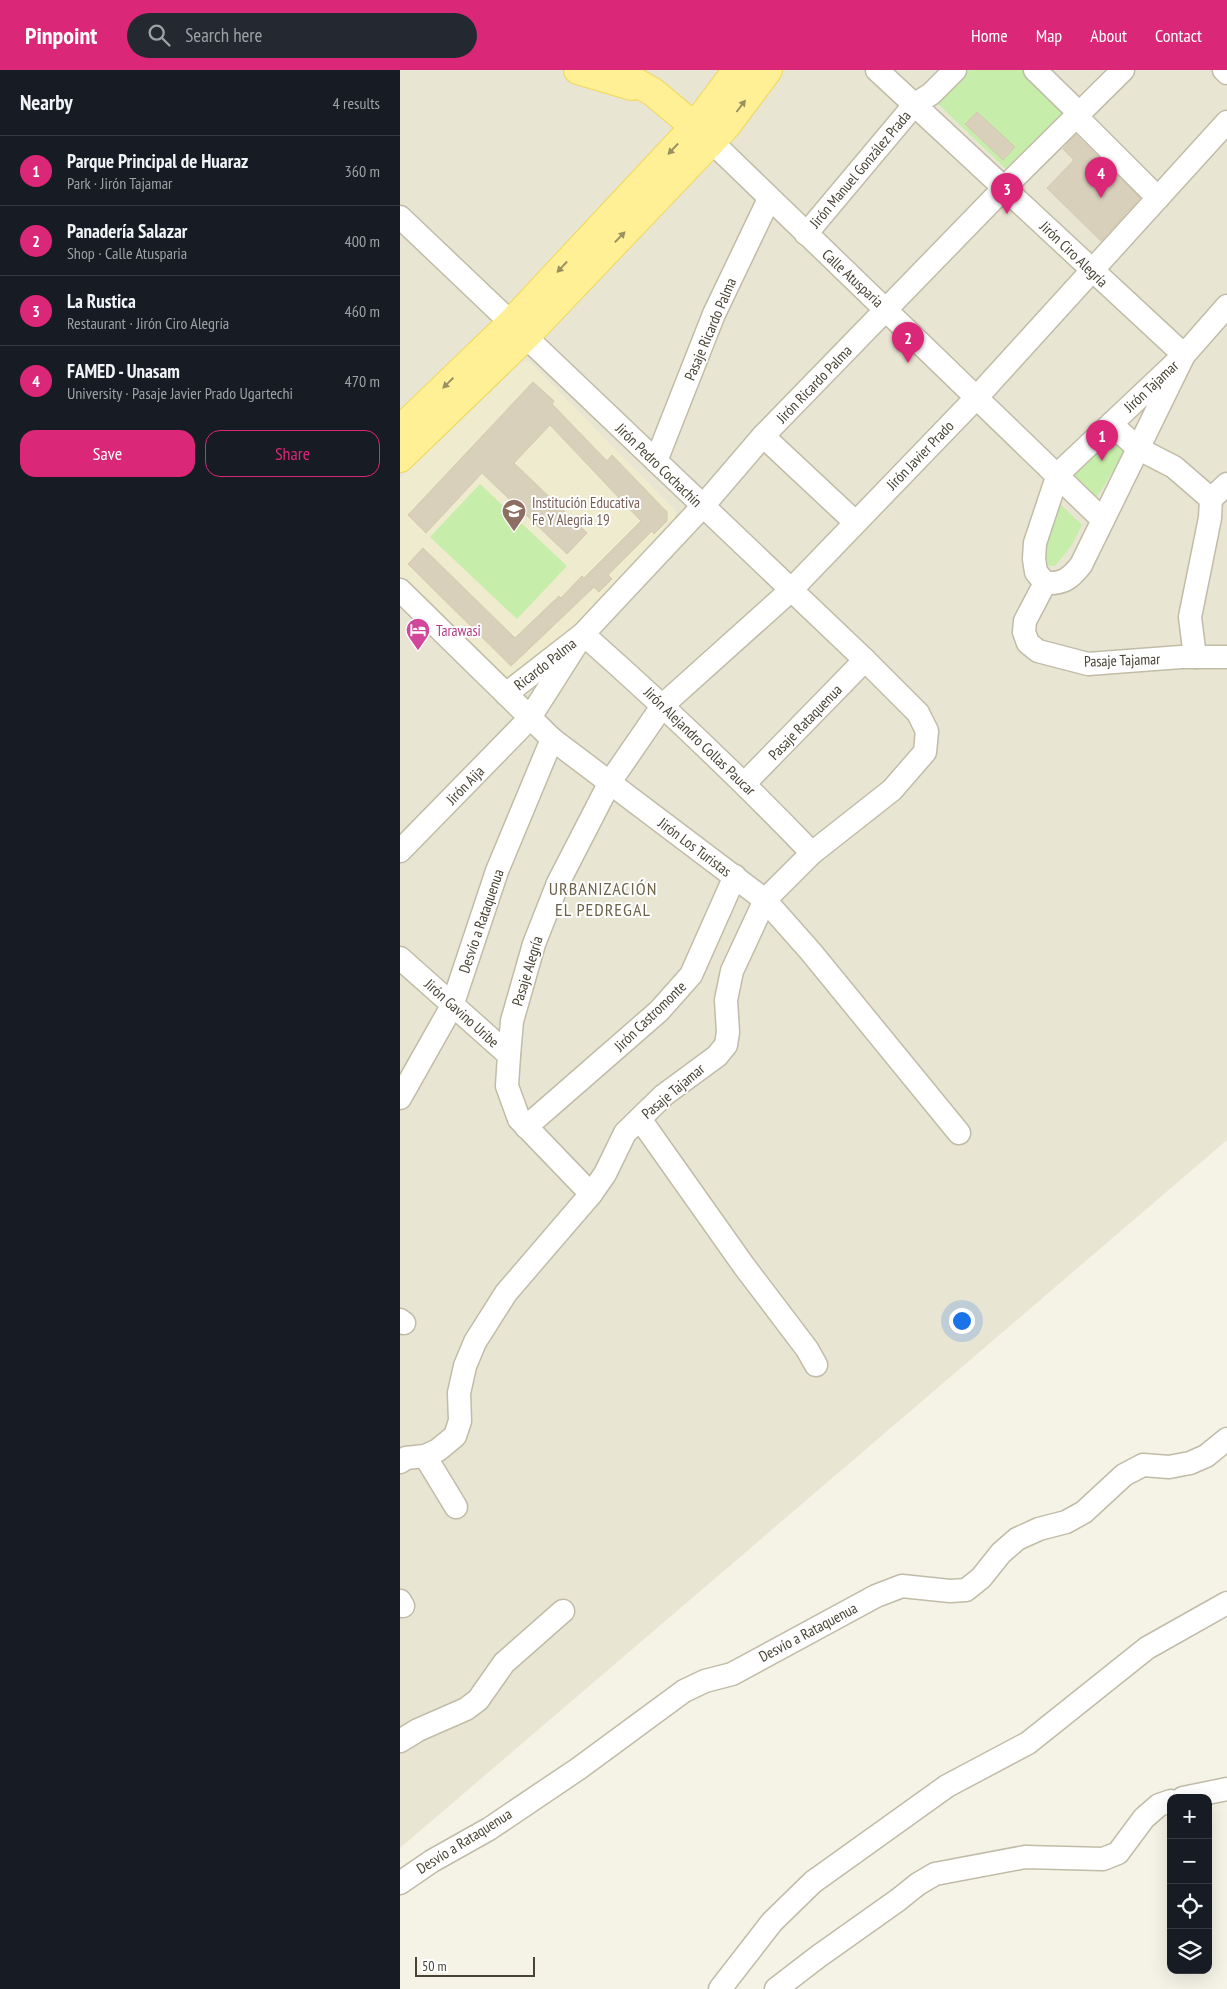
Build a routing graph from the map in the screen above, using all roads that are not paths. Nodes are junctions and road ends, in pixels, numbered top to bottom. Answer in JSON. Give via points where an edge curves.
{"nodes":[{"id":1,"x":582,"y":70,"type":"edge"},
{"id":2,"x":614,"y":70,"type":"edge"},
{"id":3,"x":737,"y":70,"type":"edge"},
{"id":4,"x":768,"y":70,"type":"edge"},
{"id":5,"x":877,"y":70,"type":"edge"},
{"id":6,"x":934,"y":70,"type":"edge"},
{"id":7,"x":955,"y":70,"type":"edge"},
{"id":8,"x":1035,"y":70,"type":"edge"},
{"id":9,"x":1123,"y":70,"type":"edge"},
{"id":10,"x":1224,"y":70,"type":"edge"},
{"id":11,"x":1227,"y":74,"type":"edge"},
{"id":12,"x":653,"y":92,"type":"junction"},
{"id":13,"x":915,"y":104,"type":"junction"},
{"id":14,"x":1079,"y":115,"type":"junction"},
{"id":15,"x":1227,"y":122,"type":"edge"},
{"id":16,"x":703,"y":133,"type":"junction"},
{"id":17,"x":1005,"y":187,"type":"junction"},
{"id":18,"x":1158,"y":198,"type":"junction"},
{"id":19,"x":769,"y":199,"type":"junction"},
{"id":20,"x":400,"y":217,"type":"edge"},
{"id":21,"x":806,"y":234,"type":"junction"},
{"id":22,"x":1092,"y":272,"type":"junction"},
{"id":23,"x":1227,"y":306,"type":"edge"},
{"id":24,"x":886,"y":309,"type":"junction"},
{"id":25,"x":518,"y":330,"type":"junction"},
{"id":26,"x":1184,"y":355,"type":"junction"},
{"id":27,"x":977,"y":397,"type":"junction"},
{"id":28,"x":1111,"y":424,"type":"junction"},
{"id":29,"x":400,"y":430,"type":"edge"},
{"id":30,"x":764,"y":436,"type":"junction"},
{"id":31,"x":1139,"y":449,"type":"junction"},
{"id":32,"x":400,"y":458,"type":"edge"},
{"id":33,"x":656,"y":461,"type":"junction"},
{"id":34,"x":1058,"y":474,"type":"junction"},
{"id":35,"x":703,"y":506,"type":"junction"},
{"id":36,"x":1219,"y":506,"type":"edge"},
{"id":37,"x":1103,"y":520,"type":"junction"},
{"id":38,"x":855,"y":522,"type":"junction"},
{"id":39,"x":1041,"y":577,"type":"junction"},
{"id":40,"x":400,"y":590,"type":"edge"},
{"id":41,"x":790,"y":591,"type":"junction"},
{"id":42,"x":583,"y":634,"type":"junction"},
{"id":43,"x":1195,"y":657,"type":"junction"},
{"id":44,"x":1227,"y":657,"type":"edge"},
{"id":45,"x":865,"y":660,"type":"junction"},
{"id":46,"x":506,"y":694,"type":"junction"},
{"id":47,"x":663,"y":705,"type":"junction"},
{"id":48,"x":918,"y":713,"type":"joint"},
{"id":49,"x":529,"y":719,"type":"junction"},
{"id":50,"x":552,"y":740,"type":"junction"},
{"id":51,"x":610,"y":782,"type":"junction"},
{"id":52,"x":745,"y":783,"type":"junction"},
{"id":53,"x":400,"y":851,"type":"edge"},
{"id":54,"x":812,"y":854,"type":"junction"},
{"id":55,"x":735,"y":876,"type":"junction"},
{"id":56,"x":765,"y":900,"type":"junction"},
{"id":57,"x":400,"y":958,"type":"edge"},
{"id":58,"x":452,"y":1006,"type":"junction"},
{"id":59,"x":508,"y":1055,"type":"junction"},
{"id":60,"x":400,"y":1098,"type":"edge"},
{"id":61,"x":640,"y":1119,"type":"junction"},
{"id":62,"x":526,"y":1127,"type":"junction"},
{"id":63,"x":959,"y":1133,"type":"dead end"},
{"id":64,"x":591,"y":1194,"type":"junction"},
{"id":65,"x":816,"y":1365,"type":"dead end"},
{"id":66,"x":1227,"y":1439,"type":"edge"},
{"id":67,"x":425,"y":1456,"type":"junction"},
{"id":68,"x":400,"y":1462,"type":"edge"},
{"id":69,"x":456,"y":1507,"type":"dead end"},
{"id":70,"x":1227,"y":1603,"type":"edge"},
{"id":71,"x":563,"y":1611,"type":"dead end"},
{"id":72,"x":400,"y":1741,"type":"edge"},
{"id":73,"x":1227,"y":1789,"type":"edge"},
{"id":74,"x":1203,"y":1794,"type":"edge"},
{"id":75,"x":1167,"y":1803,"type":"edge"},
{"id":76,"x":400,"y":1883,"type":"edge"},
{"id":77,"x":720,"y":1989,"type":"edge"},
{"id":78,"x":776,"y":1989,"type":"edge"}],
"edges":[{"from":1,"to":12,"type":"main road"},
{"from":2,"to":12,"type":"main road"},
{"from":3,"to":16,"type":"main road"},
{"from":16,"to":4,"type":"main road","one_way":true,"via":[[727,125]]},
{"from":5,"to":13,"type":"street","name":"Jirón Ciro Alegría"},
{"from":6,"to":13,"type":"street","name":"Jirón Manuel González Prada","via":[[922,83]]},
{"from":7,"to":13,"type":"street","name":"Jirón Manuel González Prada","via":[[931,94]]},
{"from":8,"to":14,"type":"street"},
{"from":9,"to":14,"type":"street","name":"Jirón Ricardo Palma"},
{"from":10,"to":11,"type":"street"},
{"from":12,"to":16,"type":"main road"},
{"from":13,"to":17,"type":"street","name":"Jirón Ciro Alegría"},
{"from":13,"to":21,"type":"street","name":"Jirón Manuel González Prada"},
{"from":14,"to":17,"type":"street","name":"Jirón Ricardo Palma"},
{"from":14,"to":18,"type":"street"},
{"from":15,"to":18,"type":"street","name":"Jirón Javier Prado"},
{"from":16,"to":19,"type":"street","name":"Calle Atusparia"},
{"from":16,"to":25,"type":"main road"},
{"from":17,"to":22,"type":"street","name":"Jirón Ciro Alegría"},
{"from":17,"to":24,"type":"street","name":"Jirón Ricardo Palma"},
{"from":18,"to":22,"type":"street","name":"Jirón Javier Prado"},
{"from":19,"to":21,"type":"street","name":"Calle Atusparia"},
{"from":19,"to":33,"type":"street","name":"Pasaje Ricardo Palma","via":[[714,314]]},
{"from":20,"to":25,"type":"street","name":"Jirón Pedro Cochachín"},
{"from":21,"to":24,"type":"street","name":"Calle Atusparia"},
{"from":22,"to":26,"type":"street","name":"Jirón Ciro Alegría"},
{"from":22,"to":27,"type":"street","name":"Jirón Javier Prado"},
{"from":23,"to":26,"type":"street","name":"Jirón Tajamar"},
{"from":24,"to":27,"type":"street","name":"Calle Atusparia"},
{"from":24,"to":30,"type":"street","name":"Jirón Ricardo Palma"},
{"from":25,"to":29,"type":"main road","one_way":true},
{"from":25,"to":32,"type":"main road"},
{"from":25,"to":33,"type":"street","name":"Jirón Pedro Cochachín"},
{"from":26,"to":28,"type":"street","name":"Jirón Tajamar"},
{"from":26,"to":31,"type":"street"},
{"from":27,"to":34,"type":"street","name":"Calle Atusparia"},
{"from":27,"to":38,"type":"street","name":"Jirón Javier Prado"},
{"from":28,"to":31,"type":"street"},
{"from":28,"to":34,"type":"street","name":"Jirón Tajamar"},
{"from":30,"to":35,"type":"street","name":"Jirón Ricardo Palma"},
{"from":30,"to":38,"type":"street"},
{"from":31,"to":36,"type":"street","via":[[1174,467]]},
{"from":31,"to":37,"type":"street"},
{"from":33,"to":35,"type":"street","name":"Jirón Pedro Cochachín"},
{"from":34,"to":37,"type":"street","name":"Calle Atusparia"},
{"from":34,"to":39,"type":"street","name":"Jirón Tajamar","via":[[1035,543],[1034,559]]},
{"from":35,"to":41,"type":"street","name":"Jirón Pedro Cochachín"},
{"from":35,"to":42,"type":"street","name":"Jirón Ricardo Palma"},
{"from":36,"to":43,"type":"street","via":[[1190,618]]},
{"from":37,"to":39,"type":"street","via":[[1081,565],[1071,577],[1058,584]]},
{"from":38,"to":41,"type":"street","name":"Jirón Javier Prado"},
{"from":39,"to":43,"type":"street","name":"Pasaje Tajamar","via":[[1025,620],[1024,632],[1028,644],[1038,651],[1088,664]]},
{"from":40,"to":46,"type":"street","name":"Jirón Los Turistas"},
{"from":41,"to":45,"type":"street","name":"Jirón Pedro Cochachín"},
{"from":41,"to":47,"type":"street","name":"Jirón Javier Prado"},
{"from":42,"to":46,"type":"street","name":"Ricardo Palma"},
{"from":42,"to":47,"type":"street","name":"Jirón Alejandro Collas Paucar"},
{"from":42,"to":49,"type":"street","name":"Jirón Ricardo Palma"},
{"from":43,"to":44,"type":"street","name":"Pasaje Tajamar"},
{"from":45,"to":48,"type":"street","name":"Jirón Pedro Cochachín"},
{"from":45,"to":52,"type":"street","name":"Pasaje Rataquenua"},
{"from":46,"to":49,"type":"street","name":"Jirón Los Turistas"},
{"from":47,"to":51,"type":"street","name":"Jirón Javier Prado"},
{"from":47,"to":52,"type":"street","name":"Jirón Alejandro Collas Paucar"},
{"from":48,"to":54,"type":"street","name":"Pasaje Tajamar","via":[[927,731],[925,752],[892,790]]},
{"from":49,"to":50,"type":"street","name":"Jirón Los Turistas"},
{"from":49,"to":53,"type":"street","name":"Jirón Aija"},
{"from":50,"to":51,"type":"street","name":"Jirón Los Turistas"},
{"from":50,"to":58,"type":"street","name":"Desvío a Rataquenua","via":[[497,871]]},
{"from":51,"to":55,"type":"street","name":"Jirón Los Turistas"},
{"from":51,"to":59,"type":"street","name":"Pasaje Alegría","via":[[558,883],[534,944],[512,1021]]},
{"from":52,"to":54,"type":"street","name":"Jirón Alejandro Collas Paucar"},
{"from":54,"to":56,"type":"street","name":"Pasaje Tajamar"},
{"from":55,"to":56,"type":"street","name":"Jirón Los Turistas"},
{"from":55,"to":62,"type":"street","name":"Jirón Castromonte","via":[[691,975],[660,1011]]},
{"from":56,"to":61,"type":"street","name":"Pasaje Tajamar","via":[[732,971],[726,1000],[726,1045],[717,1056],[664,1095]]},
{"from":56,"to":63,"type":"street","name":"Jirón Los Turistas"},
{"from":57,"to":58,"type":"street","name":"Jirón Gavino Uribe"},
{"from":58,"to":59,"type":"street","name":"Jirón Gavino Uribe"},
{"from":58,"to":60,"type":"street","name":"Desvío a Rataquenua"},
{"from":59,"to":62,"type":"street","name":"Jirón Gavino Uribe","via":[[507,1086],[519,1119]]},
{"from":61,"to":64,"type":"street","name":"Pasaje Tajamar","via":[[625,1133]]},
{"from":61,"to":65,"type":"street"},
{"from":62,"to":64,"type":"street","name":"Jirón Gavino Uribe"},
{"from":64,"to":67,"type":"street","name":"Pasaje Tajamar","via":[[506,1292],[475,1342],[465,1366],[456,1436]]},
{"from":66,"to":76,"type":"street","name":"Desvío a Rataquenua","via":[[1206,1456],[1190,1463],[1169,1467],[1143,1465],[1124,1475],[1084,1512],[1018,1539],[966,1590],[902,1586],[876,1596],[732,1674],[684,1691],[578,1769],[489,1829]]},
{"from":67,"to":68,"type":"street","name":"Pasaje Tajamar"},
{"from":67,"to":69,"type":"street"},
{"from":70,"to":77,"type":"street","via":[[1147,1648],[1028,1742],[947,1786],[813,1882],[772,1922]]},
{"from":71,"to":72,"type":"street","via":[[504,1663],[478,1700]]},
{"from":73,"to":74,"type":"street"},
{"from":75,"to":78,"type":"street","via":[[1159,1805],[1144,1818],[1118,1853],[1102,1860],[1025,1857],[936,1874]]}]}
